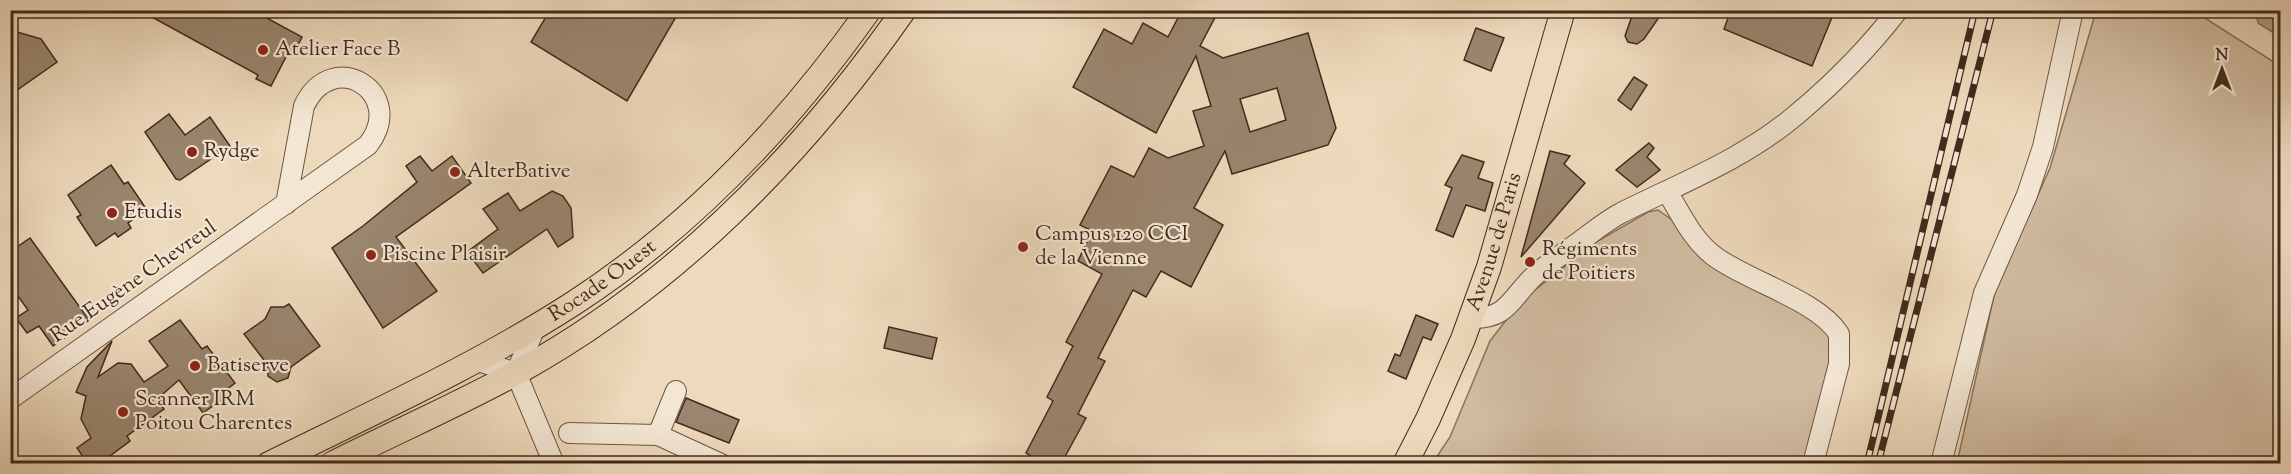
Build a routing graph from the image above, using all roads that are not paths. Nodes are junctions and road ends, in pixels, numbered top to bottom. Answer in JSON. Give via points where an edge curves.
{"nodes":[{"id":1,"x":870,"y":10,"type":"edge"},
{"id":2,"x":904,"y":10,"type":"edge"},
{"id":3,"x":1563,"y":10,"type":"edge"},
{"id":4,"x":1898,"y":10,"type":"edge"},
{"id":5,"x":2073,"y":10,"type":"edge"},
{"id":6,"x":1668,"y":193,"type":"junction"},
{"id":7,"x":286,"y":204,"type":"junction"},
{"id":8,"x":1471,"y":318,"type":"junction"},
{"id":9,"x":536,"y":325,"type":"junction"},
{"id":10,"x":475,"y":360,"type":"junction"},
{"id":11,"x":516,"y":373,"type":"junction"},
{"id":12,"x":676,"y":391,"type":"dead end"},
{"id":13,"x":10,"y":399,"type":"edge"},
{"id":14,"x":569,"y":433,"type":"dead end"},
{"id":15,"x":658,"y":435,"type":"junction"},
{"id":16,"x":701,"y":459,"type":"edge"},
{"id":17,"x":269,"y":464,"type":"edge"},
{"id":18,"x":332,"y":464,"type":"edge"},
{"id":19,"x":554,"y":464,"type":"edge"},
{"id":20,"x":721,"y":464,"type":"edge"},
{"id":21,"x":1404,"y":464,"type":"edge"},
{"id":22,"x":1813,"y":464,"type":"edge"},
{"id":23,"x":1941,"y":464,"type":"edge"}],
"edges":[{"from":1,"to":9,"type":"main road","name":"Rocade Ouest","via":[[812,86],[724,182],[627,265]]},
{"from":2,"to":11,"type":"main road","via":[[835,104],[743,202],[641,291]]},
{"from":3,"to":8,"type":"main road","name":"Avenue de Paris"},
{"from":4,"to":6,"type":"street","via":[[1850,65],[1795,116],[1746,152]]},
{"from":5,"to":23,"type":"street","via":[[2043,147],[2028,195],[1984,293]]},
{"from":6,"to":8,"type":"street","via":[[1619,214],[1585,238],[1533,277],[1502,312],[1488,318]]},
{"from":6,"to":22,"type":"street","via":[[1694,236],[1713,256],[1822,316],[1839,334],[1839,364]]},
{"from":7,"to":7,"type":"street","name":"Rue Eugène Chevreul","via":[[368,145],[376,135],[380,122],[377,99],[356,80],[324,80],[311,91],[304,106]]},
{"from":7,"to":13,"type":"street","name":"Rue Eugène Chevreul"},
{"from":8,"to":21,"type":"main road","name":"Avenue de Paris"},
{"from":9,"to":10,"type":"main road","name":"Rocade Ouest"},
{"from":9,"to":11,"type":"street"},
{"from":10,"to":11,"type":"street"},
{"from":10,"to":17,"type":"main road","name":"Rocade Ouest"},
{"from":11,"to":18,"type":"main road"},
{"from":11,"to":19,"type":"street"},
{"from":12,"to":15,"type":"street"},
{"from":14,"to":15,"type":"street"},
{"from":15,"to":16,"type":"street"},
{"from":16,"to":20,"type":"street"}]}
